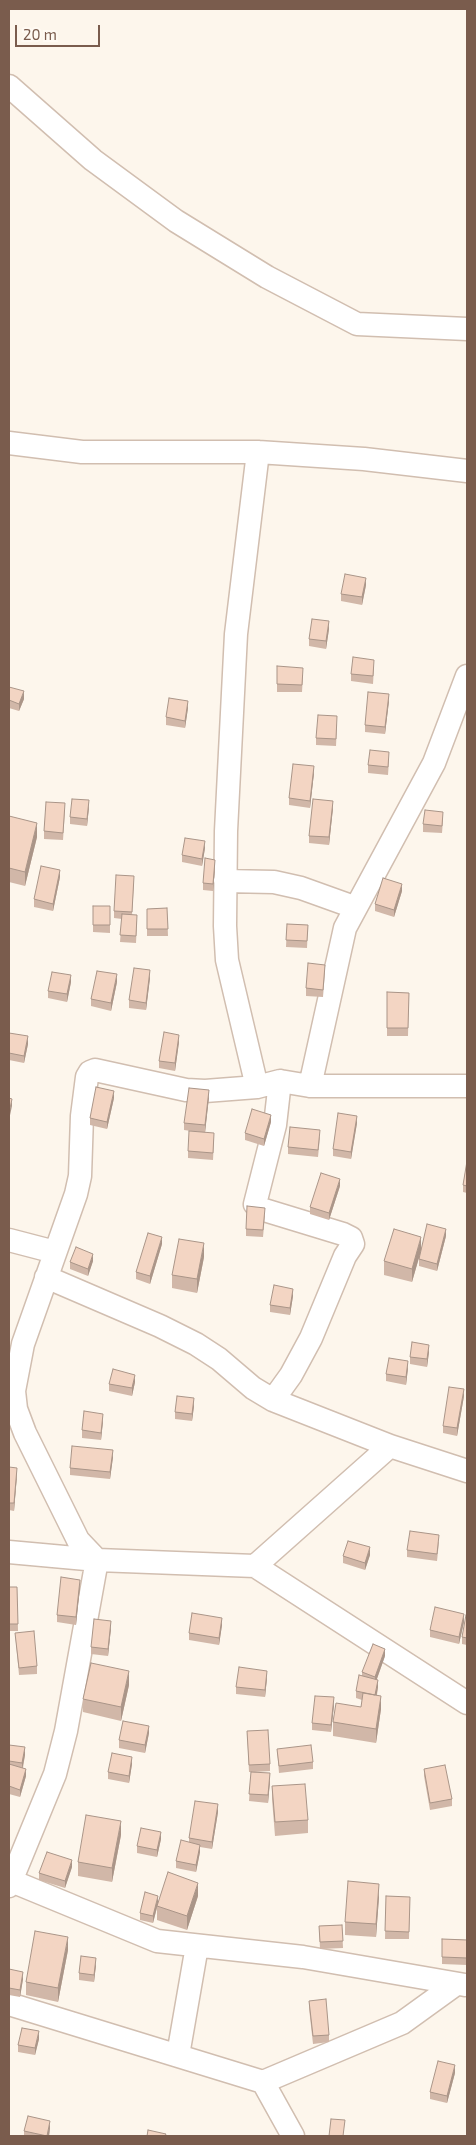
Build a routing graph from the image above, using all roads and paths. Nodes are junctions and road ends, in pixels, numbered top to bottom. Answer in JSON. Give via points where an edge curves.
{"nodes":[{"id":1,"x":9,"y":86,"type":"edge"},
{"id":2,"x":467,"y":329,"type":"edge"},
{"id":3,"x":9,"y":443,"type":"edge"},
{"id":4,"x":258,"y":452,"type":"junction"},
{"id":5,"x":467,"y":471,"type":"edge"},
{"id":6,"x":467,"y":676,"type":"edge"},
{"id":7,"x":225,"y":881,"type":"junction"},
{"id":8,"x":354,"y":908,"type":"junction"},
{"id":9,"x":280,"y":1081,"type":"junction"},
{"id":10,"x":310,"y":1086,"type":"junction"},
{"id":11,"x":467,"y":1086,"type":"edge"},
{"id":12,"x":257,"y":1087,"type":"junction"},
{"id":13,"x":9,"y":1240,"type":"edge"},
{"id":14,"x":55,"y":1252,"type":"junction"},
{"id":15,"x":46,"y":1277,"type":"junction"},
{"id":16,"x":273,"y":1400,"type":"junction"},
{"id":17,"x":390,"y":1446,"type":"junction"},
{"id":18,"x":467,"y":1471,"type":"edge"},
{"id":19,"x":9,"y":1552,"type":"edge"},
{"id":20,"x":97,"y":1560,"type":"junction"},
{"id":21,"x":256,"y":1566,"type":"junction"},
{"id":22,"x":467,"y":1703,"type":"edge"},
{"id":23,"x":10,"y":1882,"type":"edge"},
{"id":24,"x":197,"y":1946,"type":"junction"},
{"id":25,"x":461,"y":1985,"type":"edge"},
{"id":26,"x":9,"y":2004,"type":"edge"},
{"id":27,"x":178,"y":2056,"type":"junction"},
{"id":28,"x":263,"y":2082,"type":"junction"},
{"id":29,"x":293,"y":2136,"type":"edge"}],
"edges":[{"from":1,"to":2,"type":"street","via":[[93,160],[176,221],[267,277],[357,324]]},
{"from":3,"to":4,"type":"street","via":[[82,452]]},
{"from":4,"to":5,"type":"street","via":[[364,459]]},
{"from":4,"to":7,"type":"street","via":[[236,634]]},
{"from":6,"to":8,"type":"street","via":[[434,763]]},
{"from":7,"to":8,"type":"street","via":[[274,882],[301,888]]},
{"from":7,"to":12,"type":"street","via":[[227,960]]},
{"from":8,"to":10,"type":"street","via":[[337,956]]},
{"from":9,"to":10,"type":"street"},
{"from":9,"to":12,"type":"street"},
{"from":9,"to":16,"type":"street","via":[[276,1125],[255,1204],[261,1209],[351,1238],[353,1244],[311,1338],[292,1375]]},
{"from":10,"to":11,"type":"street"},
{"from":12,"to":14,"type":"street","via":[[186,1090],[143,1079],[95,1070],[90,1072],[86,1078],[82,1116],[80,1176]]},
{"from":13,"to":14,"type":"street"},
{"from":14,"to":15,"type":"street"},
{"from":15,"to":16,"type":"street","via":[[196,1344]]},
{"from":15,"to":20,"type":"street","via":[[23,1344],[14,1391],[16,1409],[78,1540]]},
{"from":16,"to":17,"type":"street"},
{"from":17,"to":18,"type":"street"},
{"from":17,"to":21,"type":"street"},
{"from":19,"to":20,"type":"street"},
{"from":20,"to":21,"type":"street"},
{"from":20,"to":23,"type":"street","via":[[66,1731],[55,1774]]},
{"from":21,"to":22,"type":"street"},
{"from":23,"to":24,"type":"street","via":[[158,1941]]},
{"from":24,"to":25,"type":"street","via":[[303,1957]]},
{"from":24,"to":27,"type":"street"},
{"from":25,"to":28,"type":"street","via":[[402,2023]]},
{"from":26,"to":27,"type":"street"},
{"from":27,"to":28,"type":"street"},
{"from":28,"to":29,"type":"street"}]}
